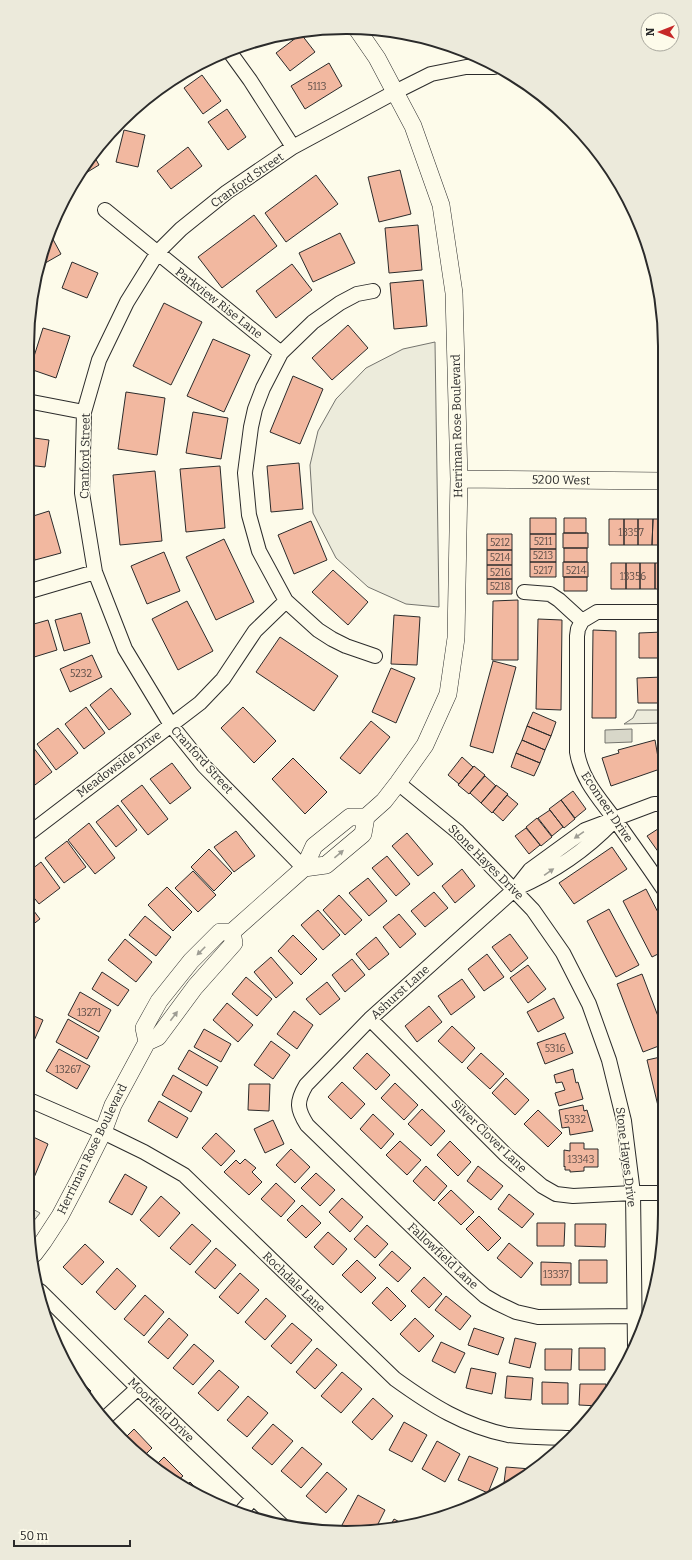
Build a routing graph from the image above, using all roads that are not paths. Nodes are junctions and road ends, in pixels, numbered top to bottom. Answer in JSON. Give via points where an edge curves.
{"nodes":[{"id":1,"x":361,"y":35,"type":"edge"},
{"id":2,"x":233,"y":56,"type":"edge"},
{"id":3,"x":484,"y":66,"type":"edge"},
{"id":4,"x":395,"y":92,"type":"junction"},
{"id":5,"x":293,"y":147,"type":"junction"},
{"id":6,"x":105,"y":210,"type":"dead end"},
{"id":7,"x":158,"y":252,"type":"junction"},
{"id":8,"x":373,"y":291,"type":"dead end"},
{"id":9,"x":281,"y":353,"type":"junction"},
{"id":10,"x":34,"y":402,"type":"edge"},
{"id":11,"x":84,"y":412,"type":"junction"},
{"id":12,"x":460,"y":479,"type":"junction"},
{"id":13,"x":658,"y":481,"type":"edge"},
{"id":14,"x":95,"y":572,"type":"junction"},
{"id":15,"x":34,"y":590,"type":"edge"},
{"id":16,"x":524,"y":592,"type":"dead end"},
{"id":17,"x":286,"y":600,"type":"junction"},
{"id":18,"x":658,"y":612,"type":"edge"},
{"id":19,"x":582,"y":621,"type":"junction"},
{"id":20,"x":375,"y":656,"type":"dead end"},
{"id":21,"x":171,"y":725,"type":"junction"},
{"id":22,"x":398,"y":784,"type":"junction"},
{"id":23,"x":658,"y":804,"type":"edge"},
{"id":24,"x":615,"y":820,"type":"junction"},
{"id":25,"x":34,"y":830,"type":"edge"},
{"id":26,"x":304,"y":868,"type":"junction"},
{"id":27,"x":658,"y":881,"type":"edge"},
{"id":28,"x":515,"y":890,"type":"junction"},
{"id":29,"x":370,"y":1019,"type":"junction"},
{"id":30,"x":34,"y":1102,"type":"edge"},
{"id":31,"x":298,"y":1105,"type":"joint"},
{"id":32,"x":103,"y":1132,"type":"junction"},
{"id":33,"x":633,"y":1193,"type":"junction"},
{"id":34,"x":658,"y":1193,"type":"edge"},
{"id":35,"x":37,"y":1251,"type":"edge"},
{"id":36,"x":45,"y":1296,"type":"edge"},
{"id":37,"x":634,"y":1316,"type":"junction"},
{"id":38,"x":635,"y":1332,"type":"edge"},
{"id":39,"x":138,"y":1388,"type":"junction"},
{"id":40,"x":108,"y":1416,"type":"edge"},
{"id":41,"x":564,"y":1438,"type":"edge"},
{"id":42,"x":253,"y":1498,"type":"junction"},
{"id":43,"x":244,"y":1508,"type":"edge"},
{"id":44,"x":273,"y":1517,"type":"edge"}],
"edges":[{"from":1,"to":4,"type":"street","name":"Herriman Rose Boulevard"},
{"from":2,"to":5,"type":"street"},
{"from":3,"to":4,"type":"street","name":"Cranford Street","via":[[466,66],[431,74]]},
{"from":4,"to":5,"type":"street","name":"Cranford Street"},
{"from":4,"to":12,"type":"street","name":"Herriman Rose Boulevard","via":[[413,126],[441,205],[454,293]]},
{"from":5,"to":7,"type":"street","name":"Cranford Street","via":[[227,192],[181,228]]},
{"from":6,"to":7,"type":"street","name":"Parkview Rise Lane"},
{"from":7,"to":9,"type":"street","name":"Parkview Rise Lane"},
{"from":7,"to":11,"type":"street","name":"Cranford Street","via":[[127,302],[99,360]]},
{"from":8,"to":9,"type":"street","via":[[357,294],[340,303],[313,322]]},
{"from":9,"to":17,"type":"street","via":[[255,409],[245,473],[249,515],[258,551]]},
{"from":10,"to":11,"type":"street"},
{"from":11,"to":14,"type":"street","name":"Cranford Street","via":[[82,493]]},
{"from":12,"to":13,"type":"street","name":"5200 West"},
{"from":12,"to":22,"type":"street","name":"Herriman Rose Boulevard","via":[[456,638],[448,694],[425,746]]},
{"from":14,"to":15,"type":"street"},
{"from":14,"to":21,"type":"street","name":"Cranford Street","via":[[124,649]]},
{"from":16,"to":19,"type":"street","via":[[550,594]]},
{"from":17,"to":20,"type":"street","via":[[318,630],[332,639]]},
{"from":17,"to":21,"type":"street","name":"Meadowside Drive","via":[[255,631],[214,689]]},
{"from":18,"to":19,"type":"street","via":[[596,612]]},
{"from":19,"to":24,"type":"street","name":"Ecomeer Drive","via":[[576,636],[578,756],[583,774]]},
{"from":21,"to":25,"type":"street","name":"Meadowside Drive"},
{"from":21,"to":26,"type":"street","name":"Cranford Street","via":[[204,766]]},
{"from":22,"to":26,"type":"street","name":"Herriman Rose Boulevard","via":[[366,817],[364,834],[326,865]]},
{"from":22,"to":28,"type":"street","name":"Stone Hayes Drive","via":[[458,832]]},
{"from":23,"to":24,"type":"street","name":"Ashurst Lane"},
{"from":24,"to":27,"type":"street","name":"Ecomeer Drive"},
{"from":24,"to":28,"type":"street","name":"Ashurst Lane","via":[[586,830],[530,870]]},
{"from":26,"to":32,"type":"street","name":"Herriman Rose Boulevard","via":[[232,932],[234,942],[195,987],[158,1037],[147,1042],[113,1105]]},
{"from":28,"to":29,"type":"street","name":"Ashurst Lane"},
{"from":28,"to":33,"type":"street","name":"Stone Hayes Drive","via":[[533,910],[563,953],[589,1004],[609,1060],[624,1121]]},
{"from":29,"to":31,"type":"street","name":"Ashurst Lane","via":[[306,1085],[300,1094]]},
{"from":29,"to":33,"type":"street","name":"Silver Clover Lane","via":[[506,1155],[542,1186],[556,1194],[573,1196]]},
{"from":30,"to":32,"type":"street","name":"Rochdale Lane"},
{"from":31,"to":37,"type":"street","name":"Fallowfield Lane","via":[[306,1125],[485,1296],[516,1312],[538,1317]]},
{"from":32,"to":35,"type":"street","name":"Herriman Rose Boulevard","via":[[60,1216]]},
{"from":32,"to":41,"type":"street","name":"Rochdale Lane","via":[[184,1175],[395,1379],[420,1397],[457,1419],[478,1427],[508,1435]]},
{"from":33,"to":34,"type":"street"},
{"from":33,"to":37,"type":"street","name":"Stone Hayes Drive"},
{"from":36,"to":39,"type":"street","name":"Moorfield Drive"},
{"from":37,"to":38,"type":"street","name":"Stone Hayes Drive"},
{"from":39,"to":40,"type":"street"},
{"from":39,"to":42,"type":"street","name":"Moorfield Drive"},
{"from":42,"to":43,"type":"street"},
{"from":42,"to":44,"type":"street","name":"Moorfield Drive"}]}
